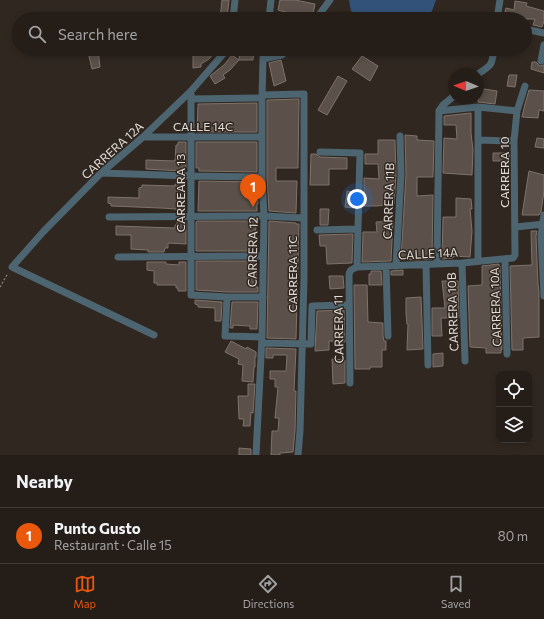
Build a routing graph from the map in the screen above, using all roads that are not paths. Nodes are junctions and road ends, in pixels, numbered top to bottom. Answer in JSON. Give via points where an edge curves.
{"nodes":[{"id":1,"x":235,"y":0,"type":"edge"},
{"id":2,"x":271,"y":0,"type":"edge"},
{"id":3,"x":330,"y":0,"type":"edge"},
{"id":4,"x":500,"y":0,"type":"edge"},
{"id":5,"x":234,"y":12,"type":"edge"},
{"id":6,"x":270,"y":12,"type":"edge"},
{"id":7,"x":321,"y":12,"type":"edge"},
{"id":8,"x":498,"y":12,"type":"edge"},
{"id":9,"x":532,"y":30,"type":"edge"},
{"id":10,"x":544,"y":33,"type":"edge"},
{"id":11,"x":544,"y":45,"type":"edge"},
{"id":12,"x":222,"y":56,"type":"edge"},
{"id":13,"x":263,"y":56,"type":"edge"},
{"id":14,"x":277,"y":56,"type":"edge"},
{"id":15,"x":493,"y":56,"type":"edge"},
{"id":16,"x":263,"y":59,"type":"junction"},
{"id":17,"x":541,"y":61,"type":"dead end"},
{"id":18,"x":484,"y":70,"type":"edge"},
{"id":19,"x":525,"y":86,"type":"dead end"},
{"id":20,"x":191,"y":95,"type":"junction"},
{"id":21,"x":262,"y":96,"type":"junction"},
{"id":22,"x":448,"y":101,"type":"edge"},
{"id":23,"x":478,"y":107,"type":"junction"},
{"id":24,"x":438,"y":111,"type":"junction"},
{"id":25,"x":517,"y":111,"type":"junction"},
{"id":26,"x":400,"y":136,"type":"dead end"},
{"id":27,"x":143,"y":137,"type":"junction"},
{"id":28,"x":191,"y":137,"type":"junction"},
{"id":29,"x":262,"y":137,"type":"junction"},
{"id":30,"x":478,"y":140,"type":"junction"},
{"id":31,"x":514,"y":141,"type":"junction"},
{"id":32,"x":320,"y":152,"type":"dead end"},
{"id":33,"x":101,"y":174,"type":"junction"},
{"id":34,"x":191,"y":176,"type":"junction"},
{"id":35,"x":262,"y":177,"type":"junction"},
{"id":36,"x":544,"y":215,"type":"edge"},
{"id":37,"x":191,"y":216,"type":"junction"},
{"id":38,"x":264,"y":216,"type":"junction"},
{"id":39,"x":109,"y":217,"type":"dead end"},
{"id":40,"x":303,"y":218,"type":"junction"},
{"id":41,"x":543,"y":224,"type":"edge"},
{"id":42,"x":516,"y":227,"type":"junction"},
{"id":43,"x":358,"y":229,"type":"junction"},
{"id":44,"x":317,"y":230,"type":"dead end"},
{"id":45,"x":263,"y":256,"type":"junction"},
{"id":46,"x":118,"y":257,"type":"dead end"},
{"id":47,"x":191,"y":257,"type":"junction"},
{"id":48,"x":513,"y":258,"type":"joint"},
{"id":49,"x":505,"y":259,"type":"junction"},
{"id":50,"x":478,"y":261,"type":"junction"},
{"id":51,"x":462,"y":263,"type":"junction"},
{"id":52,"x":426,"y":264,"type":"junction"},
{"id":53,"x":437,"y":264,"type":"junction"},
{"id":54,"x":386,"y":266,"type":"junction"},
{"id":55,"x":396,"y":266,"type":"junction"},
{"id":56,"x":357,"y":267,"type":"junction"},
{"id":57,"x":544,"y":296,"type":"edge"},
{"id":58,"x":227,"y":297,"type":"junction"},
{"id":59,"x":263,"y":297,"type":"junction"},
{"id":60,"x":349,"y":305,"type":"junction"},
{"id":61,"x":154,"y":335,"type":"dead end"},
{"id":62,"x":388,"y":336,"type":"dead end"},
{"id":63,"x":262,"y":340,"type":"junction"},
{"id":64,"x":302,"y":344,"type":"junction"},
{"id":65,"x":507,"y":354,"type":"dead end"},
{"id":66,"x":465,"y":361,"type":"dead end"},
{"id":67,"x":428,"y":365,"type":"dead end"},
{"id":68,"x":350,"y":383,"type":"dead end"},
{"id":69,"x":256,"y":455,"type":"edge"},
{"id":70,"x":298,"y":455,"type":"edge"}],
"edges":[{"from":1,"to":5,"type":"street"},
{"from":2,"to":6,"type":"street"},
{"from":3,"to":7,"type":"street"},
{"from":4,"to":8,"type":"street"},
{"from":9,"to":10,"type":"street"},
{"from":11,"to":17,"type":"street"},
{"from":12,"to":20,"type":"street","name":"CARRERA 12A"},
{"from":13,"to":16,"type":"street","name":"CARRERA 12"},
{"from":14,"to":16,"type":"street"},
{"from":15,"to":18,"type":"street","via":[[489,67]]},
{"from":16,"to":21,"type":"street","name":"CARRERA 12"},
{"from":19,"to":25,"type":"street","name":"CARRERA 10"},
{"from":20,"to":21,"type":"street"},
{"from":20,"to":27,"type":"street","name":"CARRERA 12A"},
{"from":20,"to":28,"type":"street","name":"CARREARA 13"},
{"from":21,"to":29,"type":"street","name":"CARRERA 12"},
{"from":21,"to":40,"type":"street","name":"CARRERA 11C","via":[[304,94]]},
{"from":22,"to":24,"type":"street"},
{"from":23,"to":24,"type":"street"},
{"from":23,"to":25,"type":"street"},
{"from":23,"to":30,"type":"street"},
{"from":24,"to":53,"type":"street"},
{"from":25,"to":31,"type":"street","name":"CARRERA 10"},
{"from":26,"to":55,"type":"street","name":"CARRERA 11B","via":[[401,174]]},
{"from":27,"to":28,"type":"street","name":"CALLE 14C"},
{"from":27,"to":33,"type":"street","name":"CARRERA 12A"},
{"from":28,"to":29,"type":"street","name":"CALLE 14C"},
{"from":28,"to":34,"type":"street","name":"CARREARA 13"},
{"from":29,"to":35,"type":"street","name":"CARRERA 12"},
{"from":30,"to":31,"type":"street"},
{"from":30,"to":50,"type":"street"},
{"from":31,"to":42,"type":"street","name":"CARRERA 10"},
{"from":32,"to":43,"type":"street","via":[[360,153]]},
{"from":33,"to":34,"type":"street"},
{"from":33,"to":61,"type":"street","name":"CARRERA 12A","via":[[12,267]]},
{"from":34,"to":35,"type":"street"},
{"from":34,"to":37,"type":"street","name":"CARREARA 13"},
{"from":35,"to":38,"type":"street","name":"CARRERA 12"},
{"from":36,"to":41,"type":"street"},
{"from":37,"to":38,"type":"street"},
{"from":37,"to":39,"type":"street"},
{"from":37,"to":47,"type":"street","name":"CARREARA 13"},
{"from":38,"to":40,"type":"street"},
{"from":38,"to":45,"type":"street","name":"CARRERA 12"},
{"from":40,"to":64,"type":"street","name":"CARRERA 11C"},
{"from":41,"to":42,"type":"street"},
{"from":41,"to":57,"type":"street","via":[[541,236]]},
{"from":42,"to":48,"type":"street","name":"CARRERA 10","via":[[516,250]]},
{"from":43,"to":44,"type":"street"},
{"from":43,"to":56,"type":"street"},
{"from":45,"to":47,"type":"street"},
{"from":45,"to":59,"type":"street","name":"CARRERA 12"},
{"from":46,"to":47,"type":"street"},
{"from":47,"to":58,"type":"street","name":"CARREARA 13","via":[[191,295]]},
{"from":48,"to":49,"type":"street","name":"CALLE 14A"},
{"from":49,"to":50,"type":"street","name":"CALLE 14A"},
{"from":49,"to":65,"type":"street","name":"CARRERA 10A"},
{"from":50,"to":51,"type":"street","name":"CALLE 14A"},
{"from":51,"to":53,"type":"street","name":"CALLE 14A"},
{"from":51,"to":66,"type":"street","name":"CARRERA 10B"},
{"from":52,"to":53,"type":"street","name":"CALLE 14A"},
{"from":52,"to":55,"type":"street","name":"CALLE 14A"},
{"from":52,"to":67,"type":"street"},
{"from":54,"to":55,"type":"street","name":"CALLE 14A"},
{"from":54,"to":56,"type":"street","name":"CALLE 14A"},
{"from":54,"to":62,"type":"street"},
{"from":56,"to":60,"type":"street","name":"CARRERA 11","via":[[349,272]]},
{"from":58,"to":59,"type":"street"},
{"from":58,"to":63,"type":"street","via":[[225,336]]},
{"from":59,"to":63,"type":"street","name":"CARRERA 12"},
{"from":60,"to":64,"type":"street","via":[[312,306],[311,344]]},
{"from":60,"to":68,"type":"street","name":"CARRERA 11"},
{"from":63,"to":64,"type":"street"},
{"from":63,"to":69,"type":"street","name":"CARRERA 12"},
{"from":64,"to":70,"type":"street","name":"CARRERA 11C"}]}
